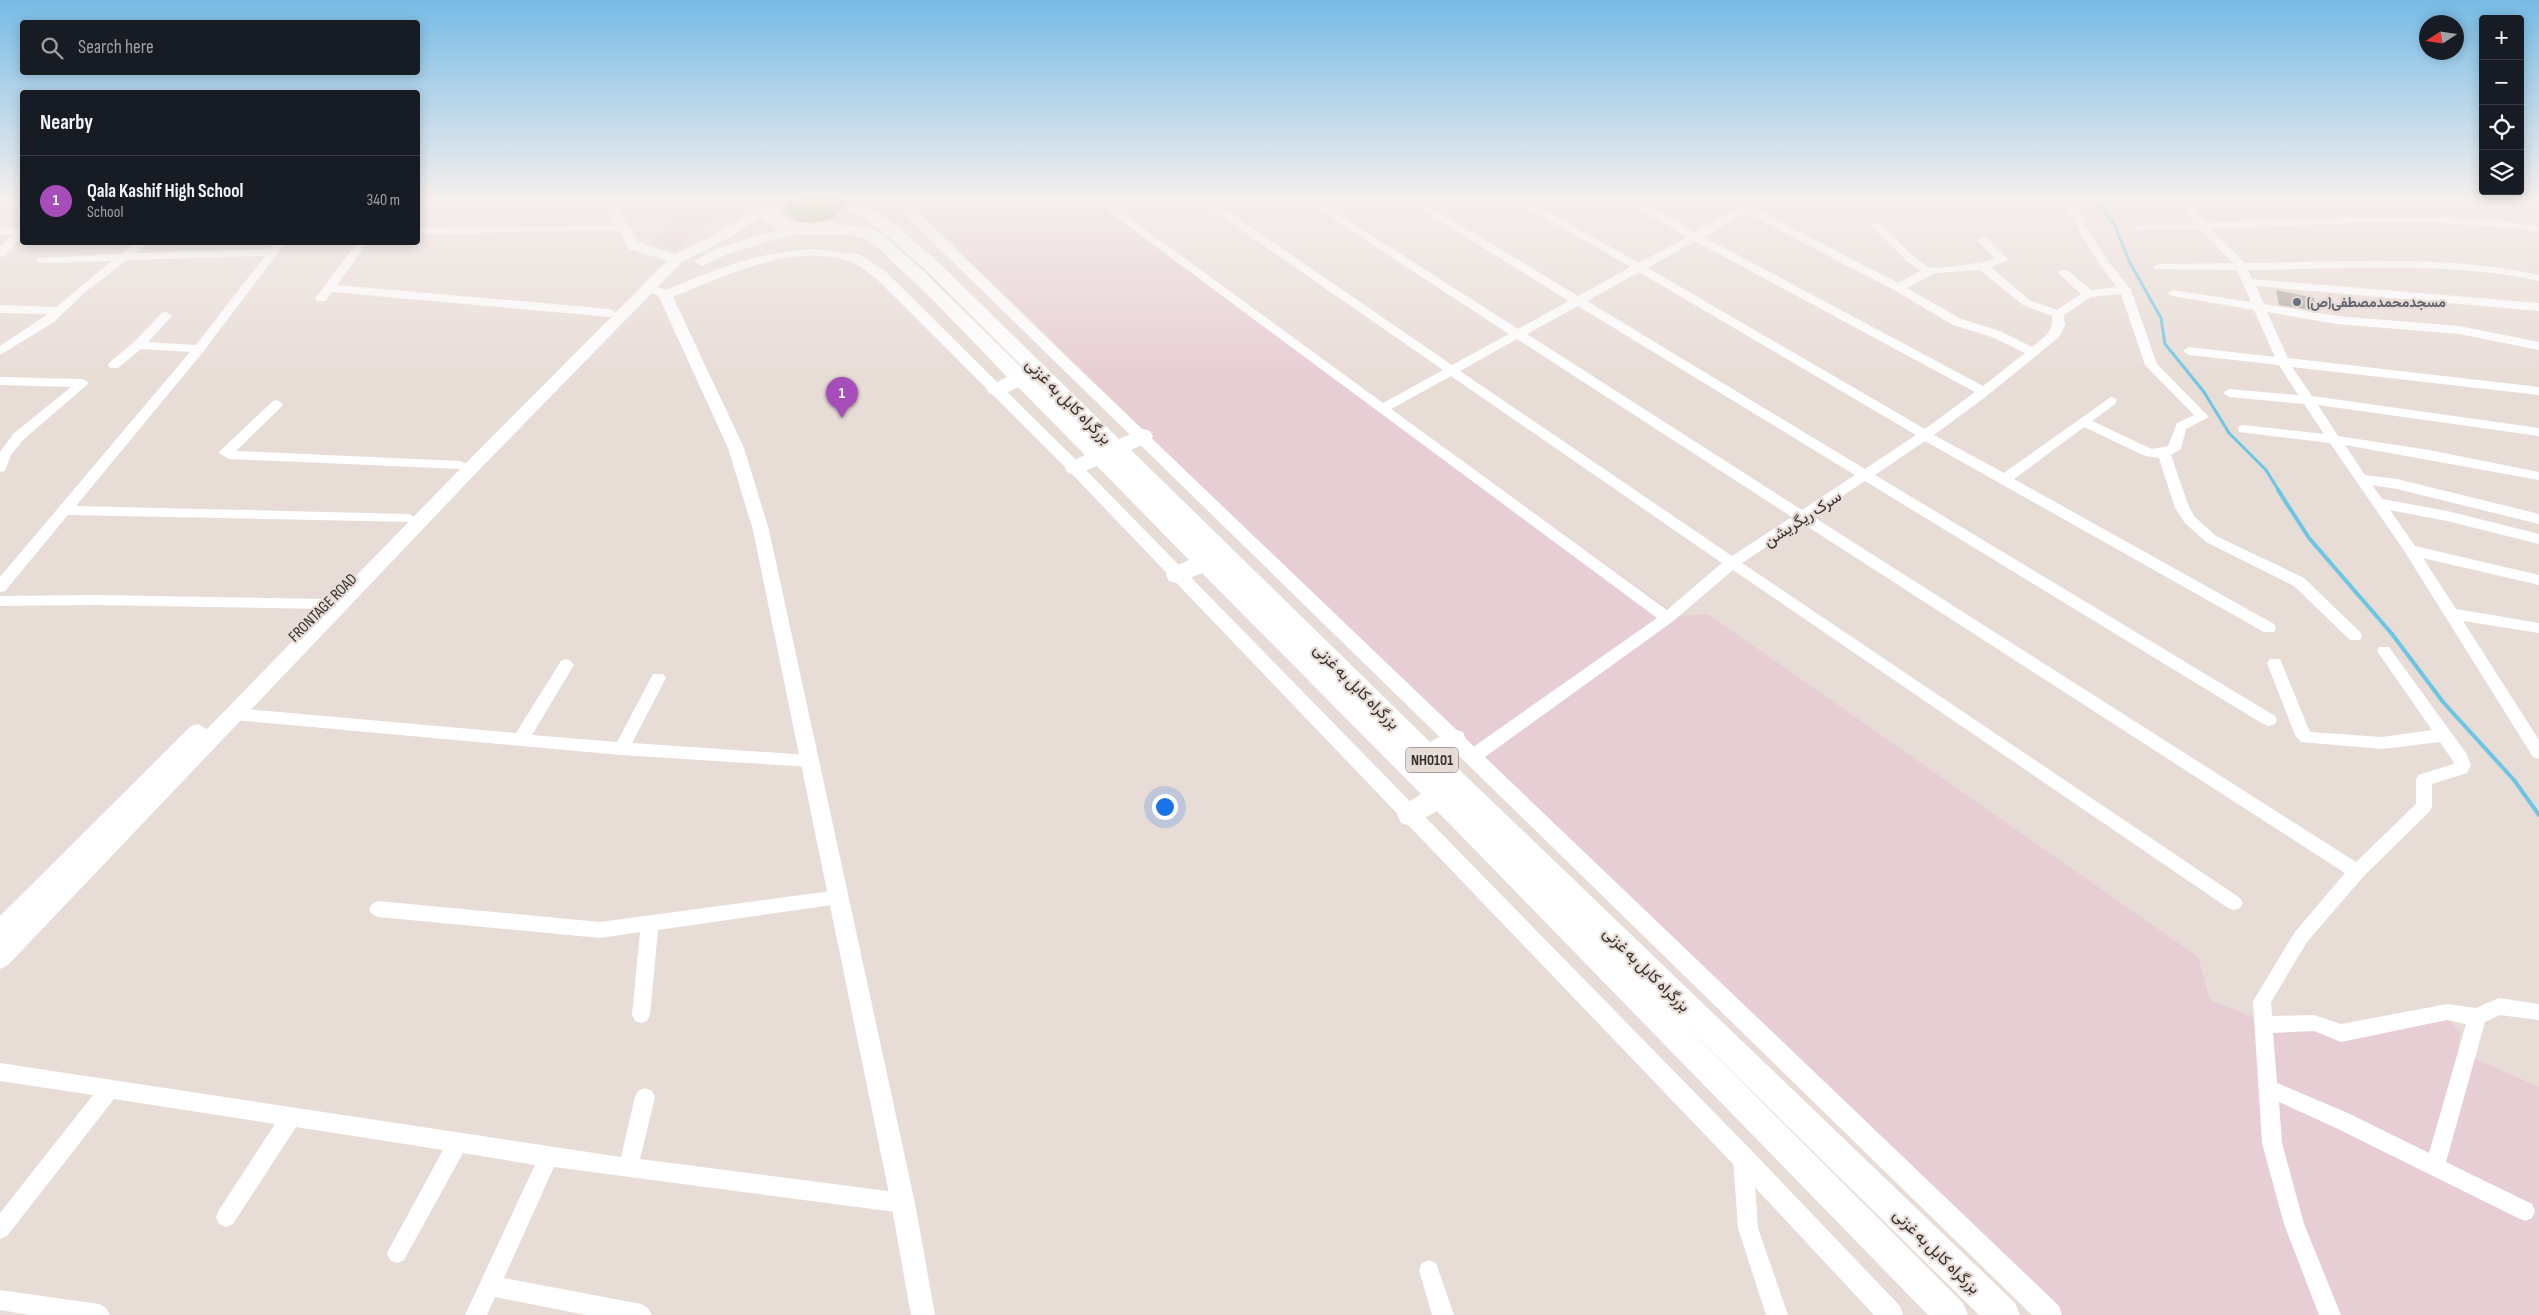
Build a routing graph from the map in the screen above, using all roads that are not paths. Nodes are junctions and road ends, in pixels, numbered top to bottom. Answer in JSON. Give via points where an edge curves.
{"nodes":[{"id":1,"x":74,"y":258,"type":"edge"},
{"id":2,"x":120,"y":258,"type":"edge"},
{"id":3,"x":268,"y":258,"type":"edge"},
{"id":4,"x":351,"y":258,"type":"edge"},
{"id":5,"x":709,"y":258,"type":"edge"},
{"id":6,"x":766,"y":258,"type":"edge"},
{"id":7,"x":856,"y":258,"type":"edge"},
{"id":8,"x":899,"y":258,"type":"edge"},
{"id":9,"x":923,"y":258,"type":"edge"},
{"id":10,"x":959,"y":258,"type":"edge"},
{"id":11,"x":1178,"y":258,"type":"edge"},
{"id":12,"x":1289,"y":258,"type":"edge"},
{"id":13,"x":1399,"y":258,"type":"edge"},
{"id":14,"x":1508,"y":258,"type":"edge"},
{"id":15,"x":1623,"y":258,"type":"edge"},
{"id":16,"x":1657,"y":258,"type":"edge"},
{"id":17,"x":1732,"y":258,"type":"edge"},
{"id":18,"x":1841,"y":258,"type":"edge"},
{"id":19,"x":1910,"y":258,"type":"edge"},
{"id":20,"x":2001,"y":258,"type":"edge"},
{"id":21,"x":2101,"y":258,"type":"edge"},
{"id":22,"x":2233,"y":258,"type":"edge"},
{"id":23,"x":677,"y":259,"type":"edge"},
{"id":24,"x":41,"y":260,"type":"dead end"},
{"id":25,"x":1983,"y":266,"type":"junction"},
{"id":26,"x":2159,"y":267,"type":"dead end"},
{"id":27,"x":2241,"y":267,"type":"junction"},
{"id":28,"x":1640,"y":268,"type":"junction"},
{"id":29,"x":1928,"y":272,"type":"junction"},
{"id":30,"x":2064,"y":272,"type":"dead end"},
{"id":31,"x":2539,"y":278,"type":"edge"},
{"id":32,"x":2247,"y":282,"type":"junction"},
{"id":33,"x":330,"y":288,"type":"junction"},
{"id":34,"x":1898,"y":288,"type":"junction"},
{"id":35,"x":2125,"y":290,"type":"junction"},
{"id":36,"x":656,"y":291,"type":"junction"},
{"id":37,"x":2173,"y":293,"type":"dead end"},
{"id":38,"x":2088,"y":294,"type":"junction"},
{"id":39,"x":321,"y":300,"type":"dead end"},
{"id":40,"x":1580,"y":302,"type":"junction"},
{"id":41,"x":2258,"y":306,"type":"junction"},
{"id":42,"x":2539,"y":307,"type":"edge"},
{"id":43,"x":0,"y":309,"type":"edge"},
{"id":44,"x":60,"y":310,"type":"junction"},
{"id":45,"x":610,"y":313,"type":"junction"},
{"id":46,"x":2058,"y":314,"type":"junction"},
{"id":47,"x":166,"y":316,"type":"dead end"},
{"id":48,"x":1518,"y":335,"type":"junction"},
{"id":49,"x":138,"y":346,"type":"junction"},
{"id":50,"x":2539,"y":346,"type":"edge"},
{"id":51,"x":199,"y":349,"type":"junction"},
{"id":52,"x":0,"y":351,"type":"edge"},
{"id":53,"x":2189,"y":351,"type":"dead end"},
{"id":54,"x":2033,"y":352,"type":"junction"},
{"id":55,"x":2283,"y":362,"type":"junction"},
{"id":56,"x":114,"y":365,"type":"dead end"},
{"id":57,"x":1452,"y":370,"type":"junction"},
{"id":58,"x":1020,"y":378,"type":"junction"},
{"id":59,"x":0,"y":381,"type":"edge"},
{"id":60,"x":997,"y":390,"type":"junction"},
{"id":61,"x":2539,"y":391,"type":"edge"},
{"id":62,"x":1984,"y":392,"type":"junction"},
{"id":63,"x":2229,"y":393,"type":"dead end"},
{"id":64,"x":2309,"y":400,"type":"junction"},
{"id":65,"x":2111,"y":401,"type":"dead end"},
{"id":66,"x":277,"y":404,"type":"dead end"},
{"id":67,"x":1383,"y":408,"type":"junction"},
{"id":68,"x":2083,"y":422,"type":"junction"},
{"id":69,"x":2244,"y":429,"type":"dead end"},
{"id":70,"x":2539,"y":432,"type":"edge"},
{"id":71,"x":1925,"y":435,"type":"junction"},
{"id":72,"x":1143,"y":436,"type":"junction"},
{"id":73,"x":2332,"y":437,"type":"junction"},
{"id":74,"x":1108,"y":452,"type":"junction"},
{"id":75,"x":2164,"y":453,"type":"junction"},
{"id":76,"x":461,"y":465,"type":"junction"},
{"id":77,"x":0,"y":468,"type":"edge"},
{"id":78,"x":1075,"y":468,"type":"junction"},
{"id":79,"x":1867,"y":475,"type":"junction"},
{"id":80,"x":2539,"y":476,"type":"edge"},
{"id":81,"x":2004,"y":479,"type":"junction"},
{"id":82,"x":2362,"y":479,"type":"junction"},
{"id":83,"x":2379,"y":504,"type":"junction"},
{"id":84,"x":64,"y":510,"type":"junction"},
{"id":85,"x":1803,"y":517,"type":"junction"},
{"id":86,"x":408,"y":519,"type":"junction"},
{"id":87,"x":2539,"y":519,"type":"edge"},
{"id":88,"x":2539,"y":539,"type":"edge"},
{"id":89,"x":2411,"y":550,"type":"junction"},
{"id":90,"x":1205,"y":562,"type":"junction"},
{"id":91,"x":1732,"y":563,"type":"junction"},
{"id":92,"x":1177,"y":575,"type":"junction"},
{"id":93,"x":2539,"y":580,"type":"edge"},
{"id":94,"x":0,"y":587,"type":"edge"},
{"id":95,"x":0,"y":601,"type":"edge"},
{"id":96,"x":325,"y":604,"type":"junction"},
{"id":97,"x":2452,"y":614,"type":"junction"},
{"id":98,"x":1667,"y":618,"type":"junction"},
{"id":99,"x":2269,"y":628,"type":"dead end"},
{"id":100,"x":2539,"y":628,"type":"edge"},
{"id":101,"x":2355,"y":636,"type":"dead end"},
{"id":102,"x":2384,"y":651,"type":"dead end"},
{"id":103,"x":2275,"y":663,"type":"dead end"},
{"id":104,"x":566,"y":665,"type":"dead end"},
{"id":105,"x":658,"y":678,"type":"dead end"},
{"id":106,"x":234,"y":714,"type":"junction"},
{"id":107,"x":2270,"y":720,"type":"dead end"},
{"id":108,"x":2443,"y":736,"type":"junction"},
{"id":109,"x":1396,"y":739,"type":"junction"},
{"id":110,"x":1454,"y":739,"type":"junction"},
{"id":111,"x":520,"y":740,"type":"junction"},
{"id":112,"x":621,"y":749,"type":"junction"},
{"id":113,"x":2539,"y":753,"type":"edge"},
{"id":114,"x":1428,"y":756,"type":"junction"},
{"id":115,"x":1472,"y":756,"type":"junction"},
{"id":116,"x":810,"y":761,"type":"junction"},
{"id":117,"x":1440,"y":796,"type":"junction"},
{"id":118,"x":1410,"y":815,"type":"junction"},
{"id":119,"x":2356,"y":872,"type":"junction"},
{"id":120,"x":839,"y":897,"type":"junction"},
{"id":121,"x":2234,"y":903,"type":"dead end"},
{"id":122,"x":378,"y":910,"type":"dead end"},
{"id":123,"x":650,"y":923,"type":"junction"},
{"id":124,"x":0,"y":931,"type":"edge"},
{"id":125,"x":0,"y":958,"type":"edge"},
{"id":126,"x":2539,"y":1012,"type":"edge"},
{"id":127,"x":641,"y":1015,"type":"dead end"},
{"id":128,"x":2477,"y":1016,"type":"junction"},
{"id":129,"x":2265,"y":1025,"type":"junction"},
{"id":130,"x":0,"y":1072,"type":"edge"},
{"id":131,"x":111,"y":1088,"type":"junction"},
{"id":132,"x":2267,"y":1088,"type":"junction"},
{"id":133,"x":645,"y":1097,"type":"dead end"},
{"id":134,"x":291,"y":1116,"type":"junction"},
{"id":135,"x":458,"y":1143,"type":"junction"},
{"id":136,"x":549,"y":1157,"type":"junction"},
{"id":137,"x":1743,"y":1158,"type":"junction"},
{"id":138,"x":2435,"y":1165,"type":"junction"},
{"id":139,"x":628,"y":1167,"type":"junction"},
{"id":140,"x":903,"y":1203,"type":"junction"},
{"id":141,"x":2525,"y":1211,"type":"dead end"},
{"id":142,"x":226,"y":1217,"type":"dead end"},
{"id":143,"x":0,"y":1229,"type":"edge"},
{"id":144,"x":397,"y":1253,"type":"dead end"},
{"id":145,"x":1428,"y":1270,"type":"dead end"},
{"id":146,"x":490,"y":1286,"type":"junction"},
{"id":147,"x":0,"y":1300,"type":"edge"},
{"id":148,"x":99,"y":1315,"type":"edge"},
{"id":149,"x":476,"y":1315,"type":"edge"},
{"id":150,"x":641,"y":1315,"type":"edge"},
{"id":151,"x":923,"y":1315,"type":"edge"},
{"id":152,"x":1443,"y":1315,"type":"edge"},
{"id":153,"x":1777,"y":1315,"type":"edge"},
{"id":154,"x":1891,"y":1315,"type":"edge"},
{"id":155,"x":1951,"y":1315,"type":"edge"},
{"id":156,"x":2003,"y":1315,"type":"edge"},
{"id":157,"x":2050,"y":1315,"type":"edge"},
{"id":158,"x":2330,"y":1315,"type":"edge"}],
"edges":[{"from":1,"to":24,"type":"street"},
{"from":2,"to":44,"type":"street"},
{"from":3,"to":51,"type":"street"},
{"from":4,"to":33,"type":"street"},
{"from":5,"to":36,"type":"main road","name":"FRONTAGE ROAD"},
{"from":6,"to":36,"type":"street"},
{"from":7,"to":60,"type":"street","via":[[881,275]]},
{"from":8,"to":58,"type":"highway","name":"بزرگراه کابل به غزنی","number":"NH0101"},
{"from":9,"to":74,"type":"highway","name":"بزرگراه کابل به غزنی","number":"NH0101"},
{"from":10,"to":72,"type":"street"},
{"from":11,"to":67,"type":"street"},
{"from":12,"to":57,"type":"street"},
{"from":13,"to":48,"type":"street"},
{"from":14,"to":40,"type":"street"},
{"from":15,"to":28,"type":"street"},
{"from":16,"to":28,"type":"street"},
{"from":17,"to":62,"type":"street"},
{"from":18,"to":34,"type":"street"},
{"from":19,"to":29,"type":"street"},
{"from":20,"to":25,"type":"street"},
{"from":21,"to":35,"type":"street"},
{"from":22,"to":27,"type":"street"},
{"from":23,"to":36,"type":"main road"},
{"from":25,"to":29,"type":"street"},
{"from":25,"to":46,"type":"street","via":[[2027,303]]},
{"from":26,"to":27,"type":"street"},
{"from":27,"to":31,"type":"street","via":[[2463,267]]},
{"from":27,"to":32,"type":"street"},
{"from":28,"to":40,"type":"street"},
{"from":28,"to":71,"type":"street"},
{"from":29,"to":34,"type":"street"},
{"from":30,"to":38,"type":"street"},
{"from":32,"to":41,"type":"street"},
{"from":32,"to":42,"type":"street"},
{"from":33,"to":39,"type":"street"},
{"from":33,"to":45,"type":"street"},
{"from":34,"to":54,"type":"street","via":[[1957,322],[1996,334]]},
{"from":35,"to":38,"type":"street"},
{"from":35,"to":75,"type":"street","via":[[2151,365],[2203,418],[2188,420],[2178,428],[2174,448]]},
{"from":36,"to":45,"type":"main road","name":"FRONTAGE ROAD","via":[[621,302]]},
{"from":36,"to":106,"type":"main road"},
{"from":36,"to":116,"type":"street","via":[[736,448],[761,530]]},
{"from":37,"to":41,"type":"street"},
{"from":38,"to":46,"type":"street"},
{"from":40,"to":48,"type":"street"},
{"from":40,"to":79,"type":"street"},
{"from":41,"to":50,"type":"street","via":[[2337,320],[2459,330]]},
{"from":41,"to":55,"type":"street"},
{"from":43,"to":44,"type":"street"},
{"from":44,"to":52,"type":"street"},
{"from":45,"to":76,"type":"main road","name":"FRONTAGE ROAD"},
{"from":46,"to":54,"type":"street","name":"سرک ریگریشن","via":[[2059,325],[2055,334]]},
{"from":47,"to":49,"type":"street"},
{"from":48,"to":57,"type":"street"},
{"from":48,"to":85,"type":"street"},
{"from":49,"to":51,"type":"street"},
{"from":49,"to":56,"type":"street"},
{"from":51,"to":84,"type":"street"},
{"from":53,"to":55,"type":"street"},
{"from":54,"to":62,"type":"street","name":"سرک ریگریشن"},
{"from":55,"to":61,"type":"street"},
{"from":55,"to":64,"type":"street"},
{"from":57,"to":67,"type":"street"},
{"from":57,"to":91,"type":"street"},
{"from":58,"to":60,"type":"highway"},
{"from":58,"to":74,"type":"highway","name":"بزرگراه کابل به غزنی","number":"NH0101"},
{"from":59,"to":77,"type":"street","via":[[83,383],[18,437],[5,454]]},
{"from":60,"to":78,"type":"street"},
{"from":62,"to":71,"type":"street","name":"سرک ریگریشن"},
{"from":63,"to":64,"type":"street"},
{"from":64,"to":70,"type":"street"},
{"from":64,"to":73,"type":"street"},
{"from":65,"to":68,"type":"street"},
{"from":66,"to":76,"type":"street","via":[[226,452],[229,455]]},
{"from":67,"to":98,"type":"street"},
{"from":68,"to":75,"type":"street","via":[[2150,453]]},
{"from":68,"to":81,"type":"street"},
{"from":69,"to":73,"type":"street"},
{"from":71,"to":79,"type":"street","name":"سرک ریگریشن"},
{"from":71,"to":81,"type":"street"},
{"from":72,"to":74,"type":"highway"},
{"from":72,"to":110,"type":"street"},
{"from":73,"to":80,"type":"street"},
{"from":73,"to":82,"type":"street"},
{"from":74,"to":78,"type":"highway"},
{"from":74,"to":90,"type":"highway","name":"بزرگراه کابل به غزنی","number":"NH0101"},
{"from":74,"to":109,"type":"highway","name":"بزرگراه کابل به غزنی","number":"NH0101"},
{"from":75,"to":101,"type":"street","via":[[2182,508],[2190,520],[2211,539],[2300,582]]},
{"from":76,"to":86,"type":"main road","name":"FRONTAGE ROAD"},
{"from":78,"to":92,"type":"street"},
{"from":79,"to":85,"type":"street","name":"سرک ریگریشن"},
{"from":79,"to":107,"type":"street"},
{"from":81,"to":99,"type":"street"},
{"from":82,"to":83,"type":"street"},
{"from":82,"to":87,"type":"street","via":[[2397,484]]},
{"from":83,"to":88,"type":"street","via":[[2447,516]]},
{"from":83,"to":89,"type":"street"},
{"from":84,"to":86,"type":"street"},
{"from":84,"to":94,"type":"street"},
{"from":85,"to":91,"type":"street","name":"سرک ریگریشن"},
{"from":85,"to":119,"type":"street"},
{"from":86,"to":96,"type":"main road","name":"FRONTAGE ROAD"},
{"from":89,"to":93,"type":"street"},
{"from":89,"to":97,"type":"street"},
{"from":90,"to":92,"type":"highway"},
{"from":90,"to":109,"type":"highway","name":"بزرگراه کابل به غزنی","number":"NH0101"},
{"from":91,"to":98,"type":"street","name":"سرک ریگریشن"},
{"from":91,"to":121,"type":"street"},
{"from":92,"to":118,"type":"street"},
{"from":95,"to":96,"type":"street"},
{"from":96,"to":124,"type":"main road","name":"FRONTAGE ROAD"},
{"from":97,"to":100,"type":"street"},
{"from":97,"to":113,"type":"street"},
{"from":98,"to":115,"type":"street","name":"سرک ریگریشن"},
{"from":102,"to":108,"type":"street"},
{"from":103,"to":108,"type":"street","via":[[2303,735],[2307,738],[2382,743]]},
{"from":104,"to":111,"type":"street"},
{"from":105,"to":112,"type":"street"},
{"from":106,"to":111,"type":"street"},
{"from":106,"to":125,"type":"main road"},
{"from":108,"to":119,"type":"street","via":[[2463,765],[2424,780],[2424,806]]},
{"from":109,"to":114,"type":"highway","name":"بزرگراه کابل به غزنی","number":"NH0101"},
{"from":109,"to":117,"type":"highway","name":"بزرگراه کابل به غزنی","number":"NH0101"},
{"from":110,"to":114,"type":"highway"},
{"from":110,"to":115,"type":"street"},
{"from":111,"to":112,"type":"street"},
{"from":112,"to":116,"type":"street"},
{"from":114,"to":156,"type":"highway","name":"بزرگراه کابل به غزنی","number":"NH0101"},
{"from":115,"to":157,"type":"street"},
{"from":116,"to":120,"type":"street"},
{"from":117,"to":118,"type":"highway"},
{"from":117,"to":155,"type":"highway","name":"بزرگراه کابل به غزنی","number":"NH0101"},
{"from":118,"to":137,"type":"street"},
{"from":119,"to":129,"type":"street","via":[[2301,937],[2270,985],[2262,1001]]},
{"from":120,"to":123,"type":"street"},
{"from":120,"to":140,"type":"street"},
{"from":122,"to":123,"type":"street","via":[[600,930]]},
{"from":123,"to":127,"type":"street"},
{"from":126,"to":128,"type":"street","via":[[2499,1006]]},
{"from":128,"to":129,"type":"street","via":[[2447,1012],[2341,1033],[2314,1023]]},
{"from":128,"to":138,"type":"street"},
{"from":129,"to":132,"type":"street"},
{"from":130,"to":131,"type":"street"},
{"from":131,"to":134,"type":"street"},
{"from":131,"to":143,"type":"street"},
{"from":132,"to":138,"type":"street"},
{"from":132,"to":158,"type":"street","via":[[2272,1143],[2294,1224]]},
{"from":133,"to":139,"type":"street"},
{"from":134,"to":135,"type":"street"},
{"from":134,"to":142,"type":"street"},
{"from":135,"to":136,"type":"street"},
{"from":135,"to":144,"type":"street"},
{"from":136,"to":139,"type":"street"},
{"from":136,"to":146,"type":"street"},
{"from":137,"to":153,"type":"street","via":[[1748,1228]]},
{"from":137,"to":154,"type":"street"},
{"from":138,"to":141,"type":"street"},
{"from":139,"to":140,"type":"street"},
{"from":140,"to":151,"type":"street"},
{"from":145,"to":152,"type":"street"},
{"from":146,"to":149,"type":"street"},
{"from":146,"to":150,"type":"street"},
{"from":147,"to":148,"type":"street"}]}
